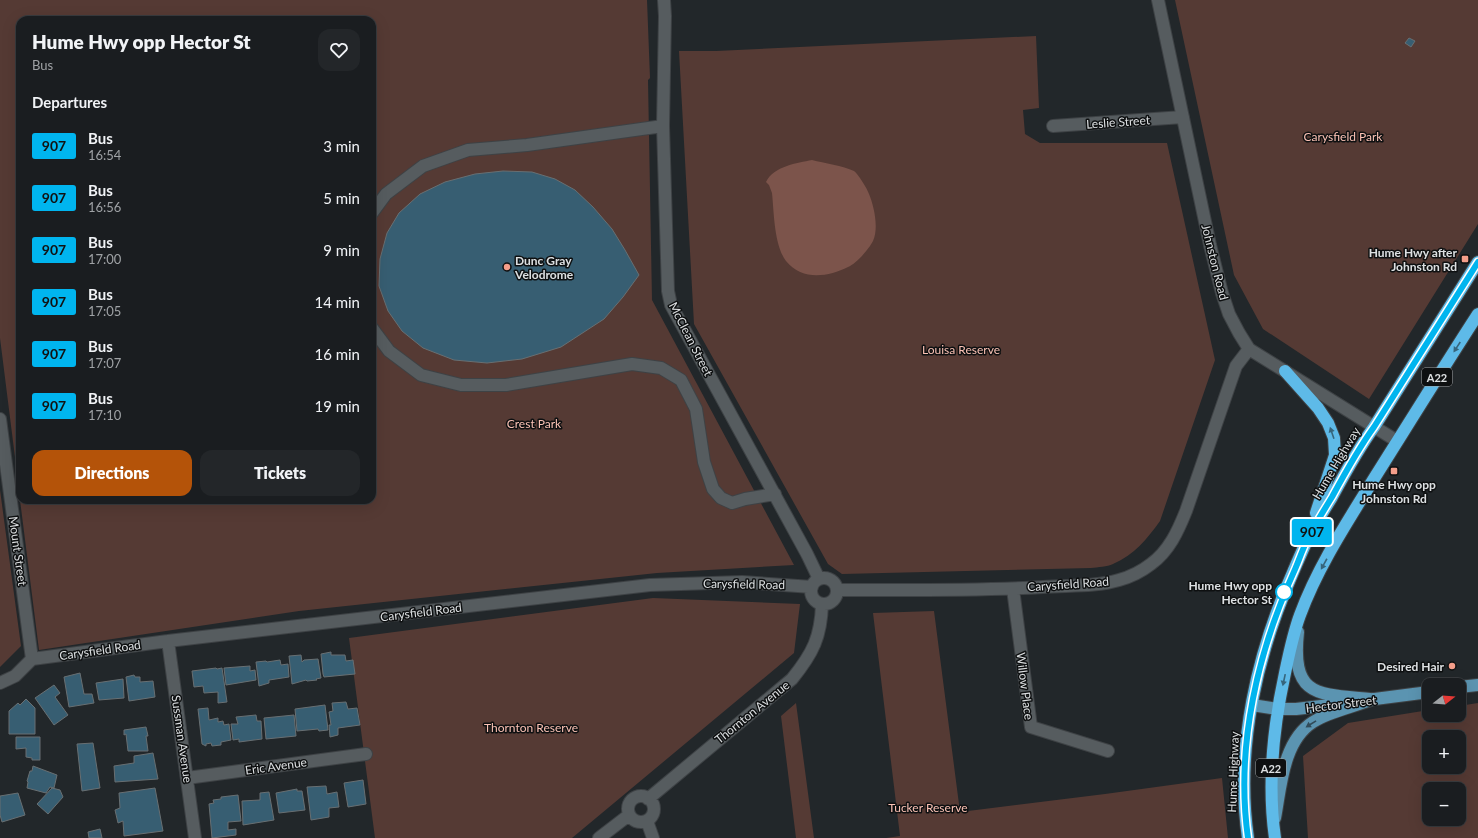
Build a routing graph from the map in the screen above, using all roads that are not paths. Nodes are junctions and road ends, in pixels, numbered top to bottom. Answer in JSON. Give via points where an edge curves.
{"nodes":[{"id":1,"x":664,"y":0,"type":"edge"},
{"id":2,"x":1158,"y":0,"type":"edge"},
{"id":3,"x":1183,"y":117,"type":"junction"},
{"id":4,"x":664,"y":126,"type":"junction"},
{"id":5,"x":1053,"y":126,"type":"dead end"},
{"id":6,"x":376,"y":208,"type":"edge"},
{"id":7,"x":1478,"y":262,"type":"edge"},
{"id":8,"x":1478,"y":314,"type":"edge"},
{"id":9,"x":376,"y":333,"type":"edge"},
{"id":10,"x":1249,"y":349,"type":"junction"},
{"id":11,"x":1285,"y":371,"type":"junction"},
{"id":12,"x":0,"y":419,"type":"edge"},
{"id":13,"x":1374,"y":427,"type":"junction"},
{"id":14,"x":1397,"y":441,"type":"junction"},
{"id":15,"x":775,"y":494,"type":"junction"},
{"id":16,"x":1309,"y":537,"type":"junction"},
{"id":17,"x":815,"y":583,"type":"junction"},
{"id":18,"x":1013,"y":589,"type":"junction"},
{"id":19,"x":837,"y":590,"type":"junction"},
{"id":20,"x":822,"y":604,"type":"junction"},
{"id":21,"x":1300,"y":615,"type":"junction"},
{"id":22,"x":168,"y":641,"type":"junction"},
{"id":23,"x":32,"y":659,"type":"junction"},
{"id":24,"x":0,"y":683,"type":"edge"},
{"id":25,"x":1478,"y":685,"type":"edge"},
{"id":26,"x":1466,"y":686,"type":"edge"},
{"id":27,"x":1422,"y":693,"type":"edge"},
{"id":28,"x":1374,"y":700,"type":"junction"},
{"id":29,"x":1252,"y":705,"type":"junction"},
{"id":30,"x":1278,"y":709,"type":"junction"},
{"id":31,"x":1108,"y":751,"type":"dead end"},
{"id":32,"x":366,"y":754,"type":"dead end"},
{"id":33,"x":187,"y":778,"type":"junction"},
{"id":34,"x":648,"y":799,"type":"junction"},
{"id":35,"x":629,"y":815,"type":"junction"},
{"id":36,"x":647,"y":821,"type":"junction"},
{"id":37,"x":1274,"y":833,"type":"edge"},
{"id":38,"x":195,"y":838,"type":"edge"},
{"id":39,"x":598,"y":838,"type":"edge"},
{"id":40,"x":653,"y":838,"type":"edge"},
{"id":41,"x":1248,"y":838,"type":"edge"}],
"edges":[{"from":1,"to":4,"type":"street","name":"McClean Street"},
{"from":2,"to":3,"type":"street","name":"Johnston Road"},
{"from":3,"to":5,"type":"street","name":"Leslie Street"},
{"from":3,"to":10,"type":"street","name":"Johnston Road","via":[[1222,293],[1238,333]]},
{"from":4,"to":6,"type":"street","via":[[527,145],[468,150],[423,166],[386,194]]},
{"from":4,"to":15,"type":"street","name":"McClean Street","via":[[668,291],[671,305]]},
{"from":7,"to":13,"type":"highway","name":"Hume Highway","number":"A22"},
{"from":8,"to":14,"type":"highway","number":"A22","one_way":true},
{"from":9,"to":15,"type":"street","via":[[389,351],[420,374],[462,385],[506,385],[632,364],[661,368],[681,380],[696,409],[704,462],[713,489],[721,498],[732,503]]},
{"from":10,"to":11,"type":"street","name":"Johnston Road"},
{"from":10,"to":18,"type":"street","name":"Carysfield Road","via":[[1236,366],[1186,511],[1164,553],[1151,564],[1118,580]]},
{"from":11,"to":13,"type":"street","name":"Johnston Road"},
{"from":16,"to":11,"type":"highway","one_way":true,"via":[[1335,455],[1334,438],[1318,408]]},
{"from":12,"to":23,"type":"street","name":"Mount Street"},
{"from":13,"to":14,"type":"street","name":"Johnston Road"},
{"from":13,"to":16,"type":"highway","name":"Hume Highway","number":"A22"},
{"from":14,"to":21,"type":"highway","number":"A22","one_way":true,"via":[[1343,530]]},
{"from":15,"to":17,"type":"street","name":"McClean Street","via":[[807,554]]},
{"from":16,"to":29,"type":"highway","name":"Hume Highway","number":"A22","via":[[1282,596],[1265,647]]},
{"from":17,"to":19,"type":"street","via":[[827,578],[834,583]]},
{"from":17,"to":20,"type":"street","via":[[813,597]]},
{"from":17,"to":22,"type":"street","name":"Carysfield Road","via":[[650,585]]},
{"from":18,"to":19,"type":"street","name":"Carysfield Road"},
{"from":18,"to":31,"type":"street","name":"Willow Place","via":[[1030,727]]},
{"from":19,"to":20,"type":"street","via":[[834,599]]},
{"from":20,"to":34,"type":"street","name":"Thornton Avenue","via":[[822,618],[816,641],[792,679]]},
{"from":21,"to":28,"type":"main road","via":[[1296,659],[1305,684],[1317,691],[1337,696]]},
{"from":21,"to":30,"type":"highway","number":"A22","one_way":true},
{"from":22,"to":23,"type":"street","name":"Carysfield Road"},
{"from":22,"to":33,"type":"street","name":"Sussman Avenue"},
{"from":23,"to":24,"type":"street","via":[[15,676]]},
{"from":25,"to":26,"type":"main road"},
{"from":27,"to":28,"type":"main road","name":"Hector Street"},
{"from":28,"to":30,"type":"main road","name":"Hector Street"},
{"from":28,"to":37,"type":"main road","one_way":true,"via":[[1331,714],[1305,727],[1298,735],[1289,752],[1281,783]]},
{"from":29,"to":30,"type":"main road","name":"Hector Street"},
{"from":29,"to":41,"type":"highway","name":"Hume Highway","number":"A22","via":[[1246,751],[1244,800]]},
{"from":30,"to":37,"type":"highway","number":"A22","via":[[1271,772]]},
{"from":32,"to":33,"type":"street","name":"Eric Avenue"},
{"from":33,"to":38,"type":"street","name":"Sussman Avenue"},
{"from":34,"to":35,"type":"street","name":"Thornton Avenue","via":[[640,797],[632,800],[628,807]]},
{"from":34,"to":36,"type":"street","via":[[653,810]]},
{"from":35,"to":36,"type":"street","via":[[637,822]]},
{"from":35,"to":39,"type":"street"},
{"from":36,"to":40,"type":"street"}]}
